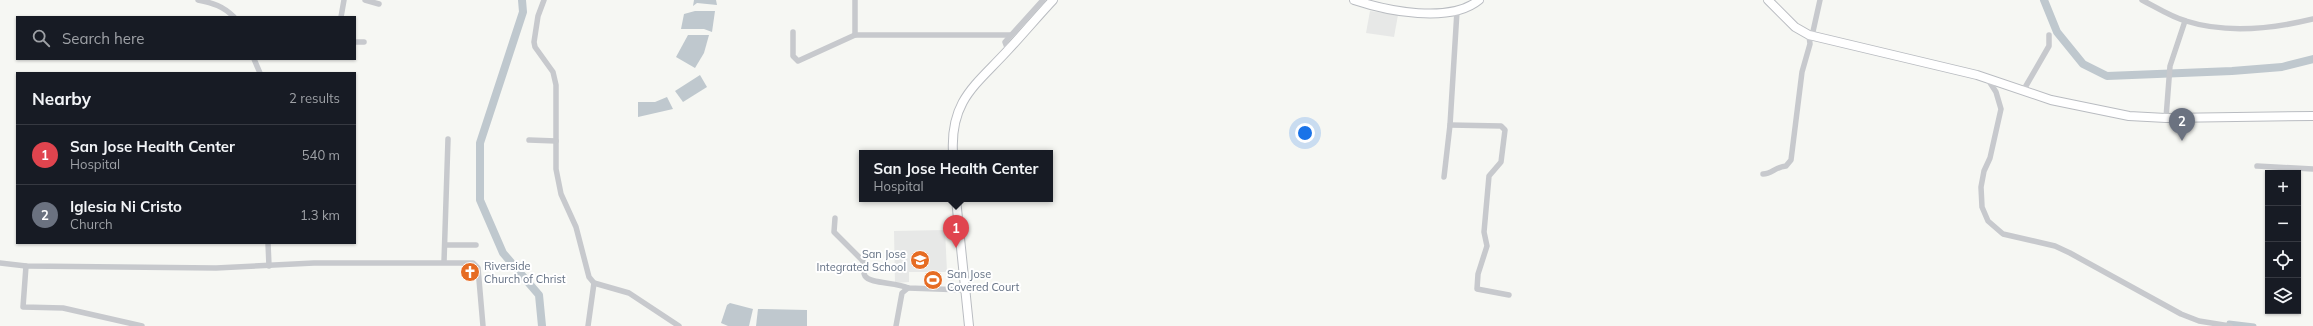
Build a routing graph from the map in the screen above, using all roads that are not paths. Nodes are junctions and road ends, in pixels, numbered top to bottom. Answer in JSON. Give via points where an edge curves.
{"nodes":[{"id":1,"x":198,"y":0,"type":"edge"},
{"id":2,"x":344,"y":0,"type":"edge"},
{"id":3,"x":365,"y":0,"type":"edge"},
{"id":4,"x":544,"y":0,"type":"edge"},
{"id":5,"x":854,"y":0,"type":"edge"},
{"id":6,"x":1043,"y":0,"type":"edge"},
{"id":7,"x":1053,"y":0,"type":"edge"},
{"id":8,"x":1354,"y":0,"type":"edge"},
{"id":9,"x":1479,"y":0,"type":"edge"},
{"id":10,"x":1768,"y":0,"type":"edge"},
{"id":11,"x":1820,"y":0,"type":"edge"},
{"id":12,"x":2142,"y":0,"type":"edge"},
{"id":13,"x":379,"y":4,"type":"dead end"},
{"id":14,"x":1456,"y":11,"type":"junction"},
{"id":15,"x":233,"y":16,"type":"edge"},
{"id":16,"x":341,"y":16,"type":"edge"},
{"id":17,"x":2313,"y":19,"type":"edge"},
{"id":18,"x":2185,"y":21,"type":"junction"},
{"id":19,"x":794,"y":32,"type":"dead end"},
{"id":20,"x":855,"y":35,"type":"junction"},
{"id":21,"x":1010,"y":35,"type":"junction"},
{"id":22,"x":1810,"y":35,"type":"junction"},
{"id":23,"x":2050,"y":35,"type":"dead end"},
{"id":24,"x":356,"y":42,"type":"edge"},
{"id":25,"x":364,"y":42,"type":"dead end"},
{"id":26,"x":1008,"y":50,"type":"junction"},
{"id":27,"x":254,"y":60,"type":"edge"},
{"id":28,"x":260,"y":72,"type":"edge"},
{"id":29,"x":1987,"y":78,"type":"junction"},
{"id":30,"x":2023,"y":91,"type":"junction"},
{"id":31,"x":2313,"y":116,"type":"edge"},
{"id":32,"x":2166,"y":118,"type":"junction"},
{"id":33,"x":1450,"y":125,"type":"junction"},
{"id":34,"x":448,"y":139,"type":"dead end"},
{"id":35,"x":529,"y":140,"type":"dead end"},
{"id":36,"x":556,"y":141,"type":"junction"},
{"id":37,"x":952,"y":150,"type":"edge"},
{"id":38,"x":2257,"y":166,"type":"dead end"},
{"id":39,"x":2313,"y":169,"type":"edge"},
{"id":40,"x":1763,"y":174,"type":"dead end"},
{"id":41,"x":1444,"y":177,"type":"dead end"},
{"id":42,"x":956,"y":202,"type":"edge"},
{"id":43,"x":835,"y":218,"type":"dead end"},
{"id":44,"x":268,"y":244,"type":"edge"},
{"id":45,"x":446,"y":245,"type":"junction"},
{"id":46,"x":476,"y":245,"type":"dead end"},
{"id":47,"x":444,"y":262,"type":"junction"},
{"id":48,"x":0,"y":263,"type":"edge"},
{"id":49,"x":26,"y":266,"type":"junction"},
{"id":50,"x":269,"y":266,"type":"junction"},
{"id":51,"x":594,"y":283,"type":"junction"},
{"id":52,"x":908,"y":288,"type":"junction"},
{"id":53,"x":966,"y":290,"type":"junction"},
{"id":54,"x":1509,"y":295,"type":"dead end"},
{"id":55,"x":142,"y":326,"type":"edge"},
{"id":56,"x":483,"y":326,"type":"edge"},
{"id":57,"x":588,"y":326,"type":"edge"},
{"id":58,"x":679,"y":326,"type":"edge"},
{"id":59,"x":896,"y":326,"type":"edge"},
{"id":60,"x":969,"y":326,"type":"edge"},
{"id":61,"x":2230,"y":326,"type":"edge"}],
"edges":[{"from":1,"to":15,"type":"street","via":[[216,4]]},
{"from":2,"to":16,"type":"street"},
{"from":3,"to":13,"type":"street"},
{"from":4,"to":36,"type":"street","via":[[538,16],[534,42],[553,72],[556,85]]},
{"from":5,"to":20,"type":"street"},
{"from":6,"to":21,"type":"street"},
{"from":7,"to":26,"type":"street"},
{"from":8,"to":14,"type":"street","via":[[1374,7],[1410,13]]},
{"from":9,"to":14,"type":"street"},
{"from":10,"to":22,"type":"street","via":[[1795,27]]},
{"from":11,"to":22,"type":"street"},
{"from":12,"to":18,"type":"street"},
{"from":14,"to":33,"type":"street"},
{"from":17,"to":18,"type":"street","via":[[2238,30],[2219,29]]},
{"from":18,"to":32,"type":"street","via":[[2170,66]]},
{"from":19,"to":20,"type":"street","via":[[793,56],[798,61]]},
{"from":20,"to":21,"type":"street"},
{"from":21,"to":26,"type":"street","via":[[1005,42]]},
{"from":22,"to":29,"type":"street"},
{"from":22,"to":40,"type":"street","via":[[1802,72],[1791,160],[1786,166]]},
{"from":23,"to":30,"type":"street","via":[[2049,46]]},
{"from":24,"to":25,"type":"street"},
{"from":26,"to":37,"type":"street","via":[[968,90],[962,101],[952,139]]},
{"from":27,"to":28,"type":"street"},
{"from":29,"to":30,"type":"street"},
{"from":29,"to":61,"type":"street","via":[[1996,92],[2001,109],[1981,187],[1982,207],[1988,221],[2003,234],[2055,246],[2070,253],[2180,314],[2199,321]]},
{"from":30,"to":32,"type":"street","via":[[2086,109],[2129,116]]},
{"from":31,"to":32,"type":"street"},
{"from":33,"to":41,"type":"street"},
{"from":33,"to":54,"type":"street","via":[[1501,126],[1505,130],[1501,162],[1489,176],[1484,232],[1487,246],[1478,274],[1477,289]]},
{"from":34,"to":45,"type":"street"},
{"from":35,"to":36,"type":"street"},
{"from":36,"to":51,"type":"street","via":[[556,169],[561,194],[576,227],[589,277]]},
{"from":38,"to":39,"type":"street"},
{"from":42,"to":53,"type":"street"},
{"from":43,"to":52,"type":"street","via":[[834,232],[863,261],[866,277],[884,284],[900,284]]},
{"from":44,"to":50,"type":"street"},
{"from":45,"to":46,"type":"street"},
{"from":45,"to":47,"type":"street"},
{"from":47,"to":50,"type":"street"},
{"from":47,"to":56,"type":"street","via":[[473,263],[478,266]]},
{"from":48,"to":49,"type":"street"},
{"from":49,"to":50,"type":"street"},
{"from":49,"to":55,"type":"street","via":[[22,307],[63,308]]},
{"from":51,"to":57,"type":"street"},
{"from":51,"to":58,"type":"street","via":[[629,293]]},
{"from":52,"to":53,"type":"street"},
{"from":52,"to":59,"type":"street","via":[[902,293]]},
{"from":53,"to":60,"type":"street"}]}
